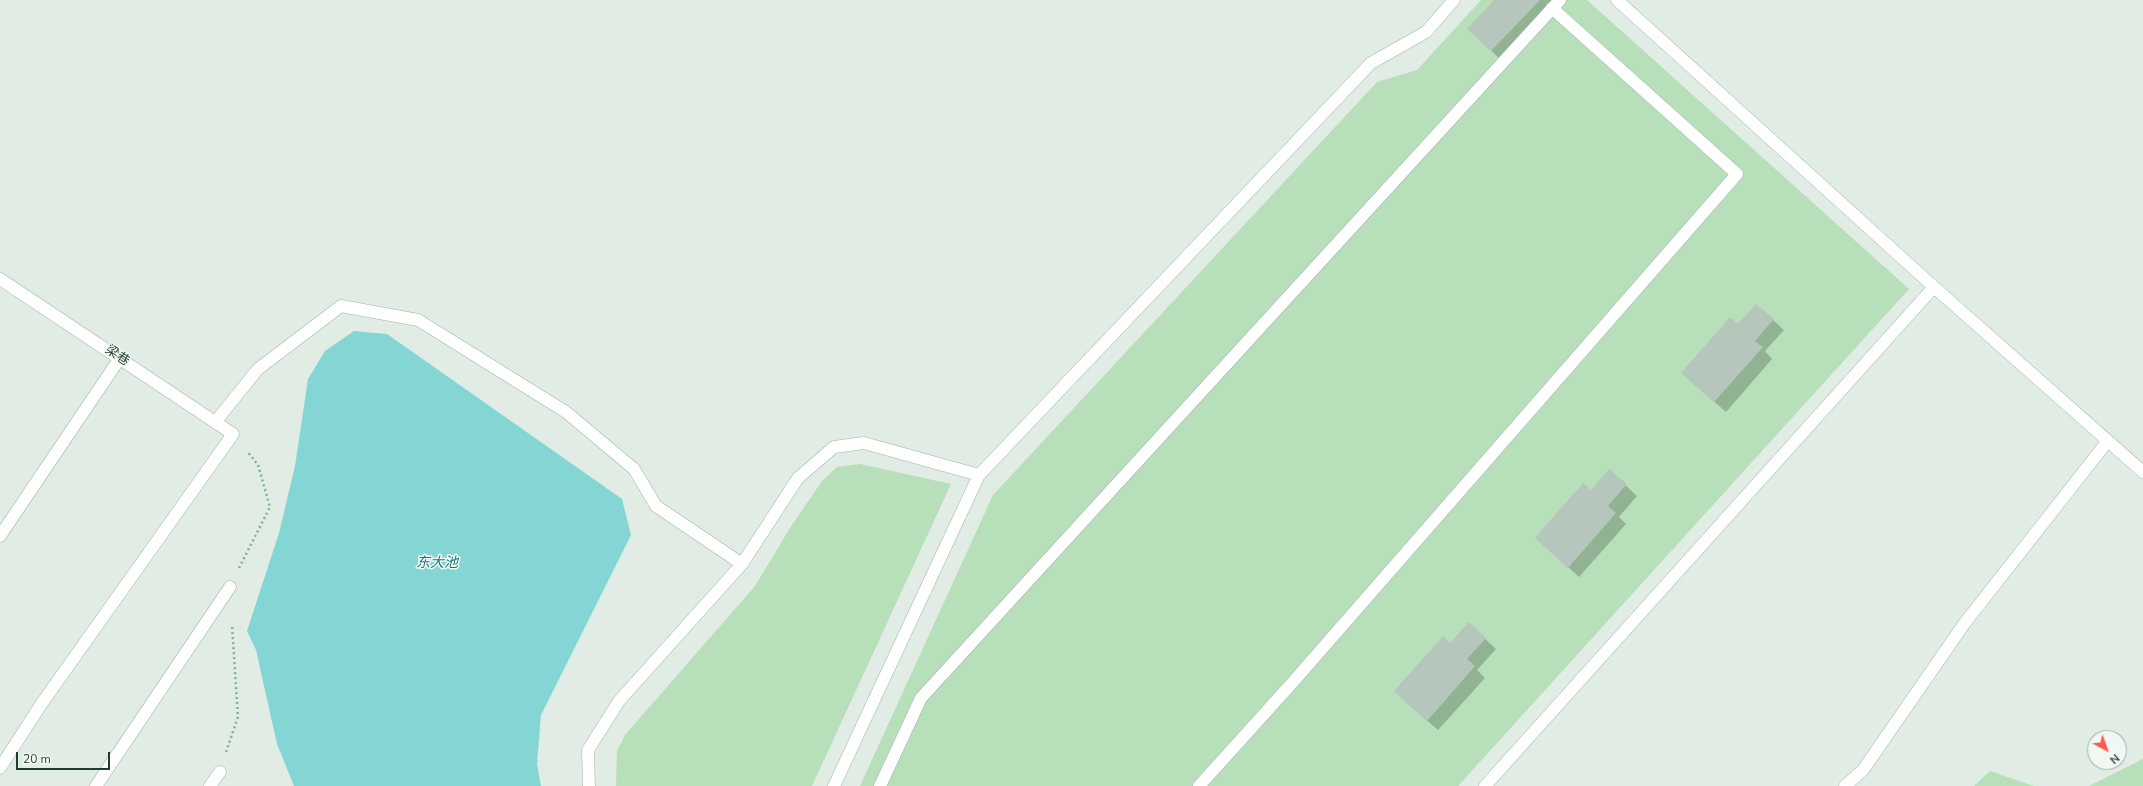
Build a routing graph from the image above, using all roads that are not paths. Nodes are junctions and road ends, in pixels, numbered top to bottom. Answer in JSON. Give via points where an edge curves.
{"nodes":[{"id":1,"x":1454,"y":0,"type":"edge"},
{"id":2,"x":1617,"y":0,"type":"edge"},
{"id":3,"x":1556,"y":4,"type":"edge"},
{"id":4,"x":0,"y":279,"type":"edge"},
{"id":5,"x":1934,"y":287,"type":"junction"},
{"id":6,"x":120,"y":358,"type":"junction"},
{"id":7,"x":216,"y":421,"type":"junction"},
{"id":8,"x":2107,"y":442,"type":"junction"},
{"id":9,"x":2143,"y":472,"type":"edge"},
{"id":10,"x":979,"y":475,"type":"junction"},
{"id":11,"x":0,"y":536,"type":"edge"},
{"id":12,"x":742,"y":564,"type":"junction"},
{"id":13,"x":230,"y":587,"type":"dead end"},
{"id":14,"x":0,"y":768,"type":"edge"},
{"id":15,"x":220,"y":772,"type":"dead end"},
{"id":16,"x":96,"y":786,"type":"edge"},
{"id":17,"x":210,"y":786,"type":"edge"},
{"id":18,"x":589,"y":786,"type":"edge"},
{"id":19,"x":834,"y":786,"type":"edge"},
{"id":20,"x":880,"y":786,"type":"edge"},
{"id":21,"x":1199,"y":786,"type":"edge"},
{"id":22,"x":1485,"y":786,"type":"edge"},
{"id":23,"x":1845,"y":786,"type":"edge"}],
"edges":[{"from":1,"to":10,"type":"street","via":[[1426,32],[1371,63]]},
{"from":2,"to":5,"type":"street"},
{"from":3,"to":20,"type":"street","via":[[921,698]]},
{"from":3,"to":21,"type":"street","via":[[1737,174]]},
{"from":4,"to":6,"type":"street","name":"梁巷"},
{"from":5,"to":8,"type":"street"},
{"from":5,"to":22,"type":"street"},
{"from":6,"to":7,"type":"street","name":"梁巷"},
{"from":6,"to":11,"type":"street"},
{"from":7,"to":12,"type":"street","via":[[258,369],[341,306],[418,320],[566,412],[634,469],[656,506]]},
{"from":7,"to":14,"type":"street","name":"梁巷","via":[[233,434],[42,703]]},
{"from":8,"to":9,"type":"street"},
{"from":8,"to":23,"type":"street","via":[[1964,624],[1863,770]]},
{"from":10,"to":12,"type":"street","via":[[864,443],[834,447],[798,478]]},
{"from":10,"to":19,"type":"street"},
{"from":12,"to":18,"type":"street","via":[[619,701],[588,750]]},
{"from":13,"to":16,"type":"street"},
{"from":15,"to":17,"type":"street"}]}
